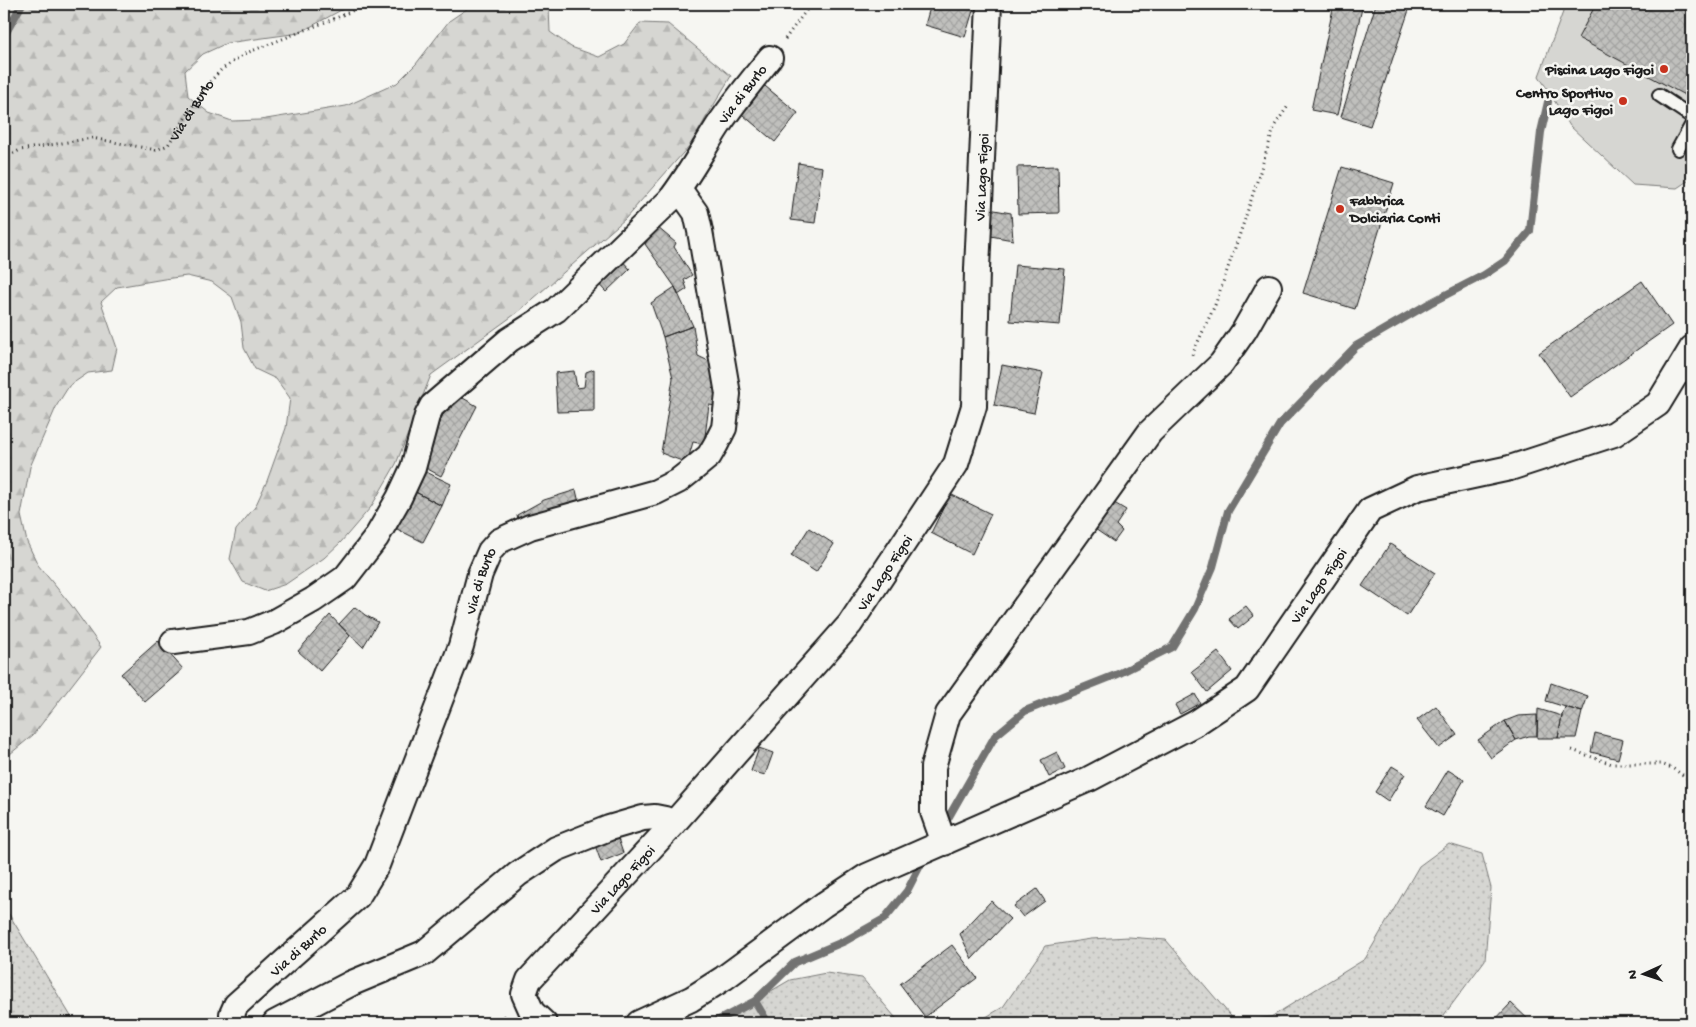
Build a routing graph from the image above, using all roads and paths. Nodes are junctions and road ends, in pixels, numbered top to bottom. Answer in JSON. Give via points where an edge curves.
{"nodes":[{"id":1,"x":367,"y":4,"type":"edge"},
{"id":2,"x":811,"y":4,"type":"edge"},
{"id":3,"x":989,"y":4,"type":"edge"},
{"id":4,"x":770,"y":58,"type":"joint"},
{"id":5,"x":1659,"y":95,"type":"dead end"},
{"id":6,"x":1288,"y":106,"type":"dead end"},
{"id":7,"x":1692,"y":117,"type":"edge"},
{"id":8,"x":1692,"y":124,"type":"edge"},
{"id":9,"x":1678,"y":149,"type":"dead end"},
{"id":10,"x":4,"y":158,"type":"edge"},
{"id":11,"x":679,"y":189,"type":"junction"},
{"id":12,"x":1269,"y":287,"type":"dead end"},
{"id":13,"x":1692,"y":348,"type":"edge"},
{"id":14,"x":1187,"y":363,"type":"dead end"},
{"id":15,"x":173,"y":642,"type":"dead end"},
{"id":16,"x":1572,"y":750,"type":"dead end"},
{"id":17,"x":1692,"y":781,"type":"edge"},
{"id":18,"x":674,"y":823,"type":"junction"},
{"id":19,"x":944,"y":843,"type":"junction"},
{"id":20,"x":234,"y":1023,"type":"edge"},
{"id":21,"x":275,"y":1023,"type":"edge"},
{"id":22,"x":544,"y":1023,"type":"edge"},
{"id":23,"x":639,"y":1023,"type":"edge"}],
"edges":[{"from":1,"to":10,"type":"path","name":"Via di Burlo","via":[[236,59],[205,87],[168,145],[156,150],[92,138],[20,150]]},
{"from":2,"to":4,"type":"path","name":"Via di Burlo"},
{"from":3,"to":18,"type":"street","name":"Via Lago Figoi","via":[[974,406],[956,464],[850,624]]},
{"from":4,"to":11,"type":"street","name":"Via di Burlo","via":[[718,125]]},
{"from":5,"to":7,"type":"lane"},
{"from":6,"to":14,"type":"path","via":[[1275,125],[1215,305]]},
{"from":8,"to":9,"type":"lane"},
{"from":11,"to":15,"type":"street","name":"Via di Burlo","via":[[556,310],[509,340],[432,406],[413,468],[398,498],[376,538],[345,578],[282,618],[249,632]]},
{"from":11,"to":20,"type":"street","name":"Via di Burlo","via":[[696,213],[728,394],[724,428],[716,444],[709,456],[692,470],[656,492],[530,527],[498,541],[480,574],[461,646],[377,865],[358,896],[236,1005],[232,1014]]},
{"from":12,"to":19,"type":"street","via":[[1221,364],[1150,432],[948,714],[933,767],[933,812]]},
{"from":13,"to":19,"type":"street","name":"Via Lago Figoi","via":[[1658,404],[1614,434],[1510,468],[1417,488],[1370,510],[1247,688],[1196,723],[1089,779]]},
{"from":16,"to":17,"type":"path","via":[[1612,764],[1661,764]]},
{"from":18,"to":21,"type":"street","via":[[655,817],[643,818],[556,849],[518,874],[424,953],[352,982]]},
{"from":18,"to":22,"type":"street","name":"Via Lago Figoi","via":[[529,980],[524,994],[532,1012]]},
{"from":19,"to":23,"type":"street","name":"Via Lago Figoi","via":[[867,876],[716,984]]}]}
